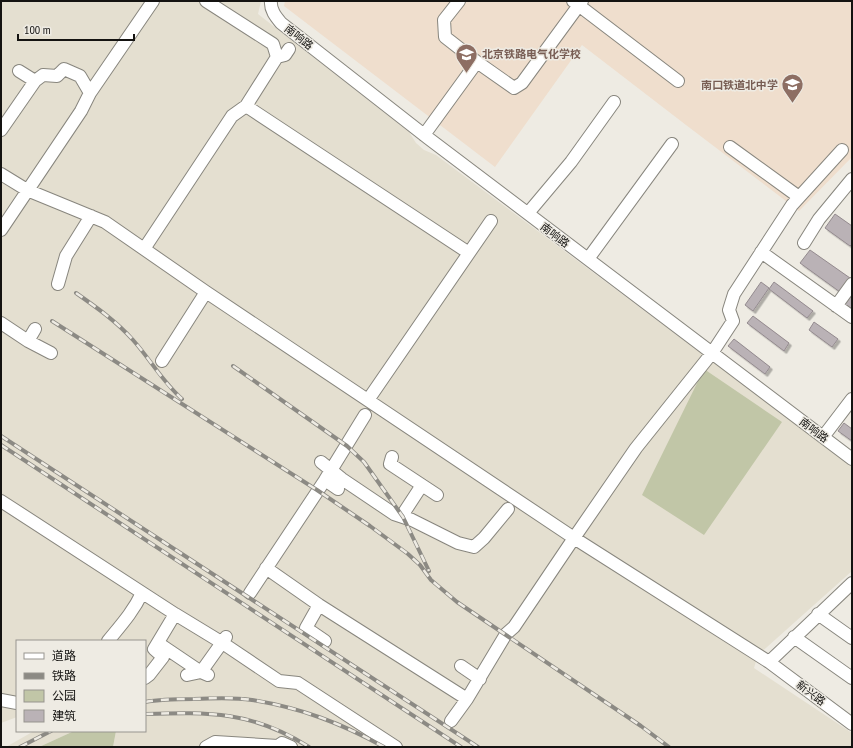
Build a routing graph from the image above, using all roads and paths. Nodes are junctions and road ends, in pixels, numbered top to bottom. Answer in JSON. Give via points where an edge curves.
{"nodes":[{"id":1,"x":153,"y":1,"type":"edge"},
{"id":2,"x":206,"y":1,"type":"edge"},
{"id":3,"x":271,"y":1,"type":"edge"},
{"id":4,"x":459,"y":1,"type":"edge"},
{"id":5,"x":578,"y":2,"type":"edge"},
{"id":6,"x":289,"y":50,"type":"dead end"},
{"id":7,"x":277,"y":58,"type":"junction"},
{"id":8,"x":477,"y":62,"type":"junction"},
{"id":9,"x":19,"y":70,"type":"dead end"},
{"id":10,"x":35,"y":81,"type":"junction"},
{"id":11,"x":678,"y":81,"type":"dead end"},
{"id":12,"x":90,"y":93,"type":"junction"},
{"id":13,"x":614,"y":102,"type":"dead end"},
{"id":14,"x":246,"y":106,"type":"junction"},
{"id":15,"x":1,"y":130,"type":"edge"},
{"id":16,"x":424,"y":135,"type":"junction"},
{"id":17,"x":672,"y":144,"type":"dead end"},
{"id":18,"x":730,"y":147,"type":"dead end"},
{"id":19,"x":842,"y":150,"type":"dead end"},
{"id":20,"x":1,"y":174,"type":"edge"},
{"id":21,"x":852,"y":179,"type":"edge"},
{"id":22,"x":27,"y":190,"type":"junction"},
{"id":23,"x":799,"y":197,"type":"junction"},
{"id":24,"x":529,"y":212,"type":"dead end"},
{"id":25,"x":91,"y":216,"type":"junction"},
{"id":26,"x":491,"y":221,"type":"dead end"},
{"id":27,"x":1,"y":230,"type":"edge"},
{"id":28,"x":804,"y":243,"type":"dead end"},
{"id":29,"x":144,"y":248,"type":"junction"},
{"id":30,"x":761,"y":252,"type":"junction"},
{"id":31,"x":469,"y":253,"type":"junction"},
{"id":32,"x":588,"y":260,"type":"junction"},
{"id":33,"x":58,"y":284,"type":"dead end"},
{"id":34,"x":852,"y":284,"type":"edge"},
{"id":35,"x":206,"y":292,"type":"junction"},
{"id":36,"x":836,"y":306,"type":"junction"},
{"id":37,"x":852,"y":317,"type":"edge"},
{"id":38,"x":1,"y":323,"type":"edge"},
{"id":39,"x":35,"y":329,"type":"dead end"},
{"id":40,"x":28,"y":341,"type":"junction"},
{"id":41,"x":51,"y":353,"type":"dead end"},
{"id":42,"x":712,"y":353,"type":"junction"},
{"id":43,"x":162,"y":361,"type":"dead end"},
{"id":44,"x":852,"y":398,"type":"edge"},
{"id":45,"x":368,"y":400,"type":"junction"},
{"id":46,"x":366,"y":414,"type":"dead end"},
{"id":47,"x":823,"y":437,"type":"junction"},
{"id":48,"x":392,"y":457,"type":"dead end"},
{"id":49,"x":852,"y":459,"type":"edge"},
{"id":50,"x":321,"y":462,"type":"dead end"},
{"id":51,"x":327,"y":475,"type":"junction"},
{"id":52,"x":422,"y":486,"type":"junction"},
{"id":53,"x":338,"y":489,"type":"dead end"},
{"id":54,"x":438,"y":496,"type":"dead end"},
{"id":55,"x":1,"y":501,"type":"edge"},
{"id":56,"x":508,"y":509,"type":"dead end"},
{"id":57,"x":404,"y":517,"type":"junction"},
{"id":58,"x":574,"y":538,"type":"junction"},
{"id":59,"x":266,"y":568,"type":"junction"},
{"id":60,"x":852,"y":583,"type":"edge"},
{"id":61,"x":142,"y":593,"type":"junction"},
{"id":62,"x":250,"y":593,"type":"dead end"},
{"id":63,"x":315,"y":599,"type":"junction"},
{"id":64,"x":175,"y":614,"type":"junction"},
{"id":65,"x":818,"y":614,"type":"junction"},
{"id":66,"x":794,"y":637,"type":"junction"},
{"id":67,"x":852,"y":638,"type":"edge"},
{"id":68,"x":109,"y":640,"type":"edge"},
{"id":69,"x":224,"y":640,"type":"junction"},
{"id":70,"x":325,"y":641,"type":"dead end"},
{"id":71,"x":158,"y":643,"type":"junction"},
{"id":72,"x":769,"y":662,"type":"junction"},
{"id":73,"x":461,"y":666,"type":"dead end"},
{"id":74,"x":204,"y":673,"type":"junction"},
{"id":75,"x":187,"y":676,"type":"dead end"},
{"id":76,"x":146,"y":677,"type":"edge"},
{"id":77,"x":852,"y":678,"type":"edge"},
{"id":78,"x":480,"y":679,"type":"junction"},
{"id":79,"x":1,"y":700,"type":"edge"},
{"id":80,"x":467,"y":700,"type":"junction"},
{"id":81,"x":16,"y":703,"type":"edge"},
{"id":82,"x":451,"y":721,"type":"dead end"},
{"id":83,"x":852,"y":724,"type":"edge"},
{"id":84,"x":255,"y":746,"type":"edge"},
{"id":85,"x":206,"y":747,"type":"edge"},
{"id":86,"x":291,"y":747,"type":"edge"},
{"id":87,"x":396,"y":747,"type":"edge"}],
"edges":[{"from":1,"to":12,"type":"street"},
{"from":2,"to":7,"type":"street","via":[[273,44]]},
{"from":3,"to":16,"type":"street","name":"南响路","via":[[274,15],[281,23]]},
{"from":4,"to":8,"type":"street","via":[[444,20],[445,37]]},
{"from":5,"to":8,"type":"street","via":[[522,83],[514,88]]},
{"from":5,"to":11,"type":"street"},
{"from":6,"to":7,"type":"street"},
{"from":7,"to":14,"type":"street"},
{"from":8,"to":16,"type":"street"},
{"from":9,"to":10,"type":"street"},
{"from":10,"to":12,"type":"street","via":[[43,75],[57,76],[64,69],[80,76]]},
{"from":10,"to":15,"type":"street"},
{"from":12,"to":22,"type":"street","via":[[81,111]]},
{"from":13,"to":24,"type":"street","via":[[571,162]]},
{"from":14,"to":29,"type":"street","via":[[232,116]]},
{"from":14,"to":31,"type":"street"},
{"from":16,"to":32,"type":"street","name":"南响路"},
{"from":17,"to":32,"type":"street"},
{"from":18,"to":23,"type":"street"},
{"from":19,"to":23,"type":"street"},
{"from":20,"to":22,"type":"street","name":"新兴路"},
{"from":21,"to":28,"type":"street","via":[[819,219]]},
{"from":22,"to":25,"type":"street","name":"新兴路"},
{"from":22,"to":27,"type":"street"},
{"from":23,"to":30,"type":"street"},
{"from":25,"to":29,"type":"street","name":"新兴路","via":[[105,222]]},
{"from":25,"to":33,"type":"street","via":[[66,256]]},
{"from":26,"to":31,"type":"street"},
{"from":29,"to":35,"type":"street","name":"新兴路"},
{"from":30,"to":36,"type":"street"},
{"from":30,"to":42,"type":"street","via":[[734,294],[729,310],[733,321]]},
{"from":31,"to":45,"type":"street"},
{"from":32,"to":42,"type":"street","name":"南响路"},
{"from":34,"to":36,"type":"street"},
{"from":35,"to":43,"type":"street"},
{"from":35,"to":45,"type":"street","name":"新兴路"},
{"from":36,"to":37,"type":"street"},
{"from":38,"to":40,"type":"street"},
{"from":39,"to":40,"type":"street"},
{"from":40,"to":41,"type":"street"},
{"from":42,"to":47,"type":"street","name":"南响路"},
{"from":42,"to":58,"type":"street","via":[[636,448]]},
{"from":44,"to":47,"type":"street"},
{"from":45,"to":58,"type":"street","name":"新兴路"},
{"from":46,"to":51,"type":"street"},
{"from":47,"to":49,"type":"street","name":"南响路"},
{"from":48,"to":52,"type":"street","via":[[390,464]]},
{"from":50,"to":51,"type":"street"},
{"from":51,"to":53,"type":"street"},
{"from":51,"to":57,"type":"street","via":[[394,514]]},
{"from":51,"to":59,"type":"street"},
{"from":52,"to":54,"type":"street"},
{"from":52,"to":57,"type":"street","via":[[405,511]]},
{"from":55,"to":61,"type":"street","via":[[100,559]]},
{"from":56,"to":57,"type":"street","via":[[474,547]]},
{"from":58,"to":72,"type":"street","name":"新兴路"},
{"from":58,"to":78,"type":"street","via":[[514,628],[506,634]]},
{"from":59,"to":62,"type":"street"},
{"from":59,"to":63,"type":"street"},
{"from":60,"to":65,"type":"street"},
{"from":61,"to":64,"type":"street"},
{"from":61,"to":68,"type":"street","via":[[132,611]]},
{"from":63,"to":70,"type":"street","via":[[306,628]]},
{"from":63,"to":80,"type":"street"},
{"from":64,"to":69,"type":"street"},
{"from":64,"to":71,"type":"street"},
{"from":65,"to":66,"type":"street"},
{"from":65,"to":67,"type":"street"},
{"from":66,"to":72,"type":"street"},
{"from":66,"to":77,"type":"street"},
{"from":69,"to":74,"type":"street"},
{"from":69,"to":87,"type":"street","via":[[279,681],[298,683]]},
{"from":71,"to":74,"type":"street"},
{"from":71,"to":76,"type":"street","via":[[154,649],[163,657]]},
{"from":72,"to":83,"type":"street","name":"新兴路"},
{"from":73,"to":78,"type":"street"},
{"from":74,"to":75,"type":"street"},
{"from":78,"to":80,"type":"street"},
{"from":79,"to":81,"type":"street"},
{"from":80,"to":82,"type":"street"},
{"from":84,"to":85,"type":"street","via":[[215,742]]},
{"from":84,"to":86,"type":"street","via":[[278,746],[282,743]]}]}
